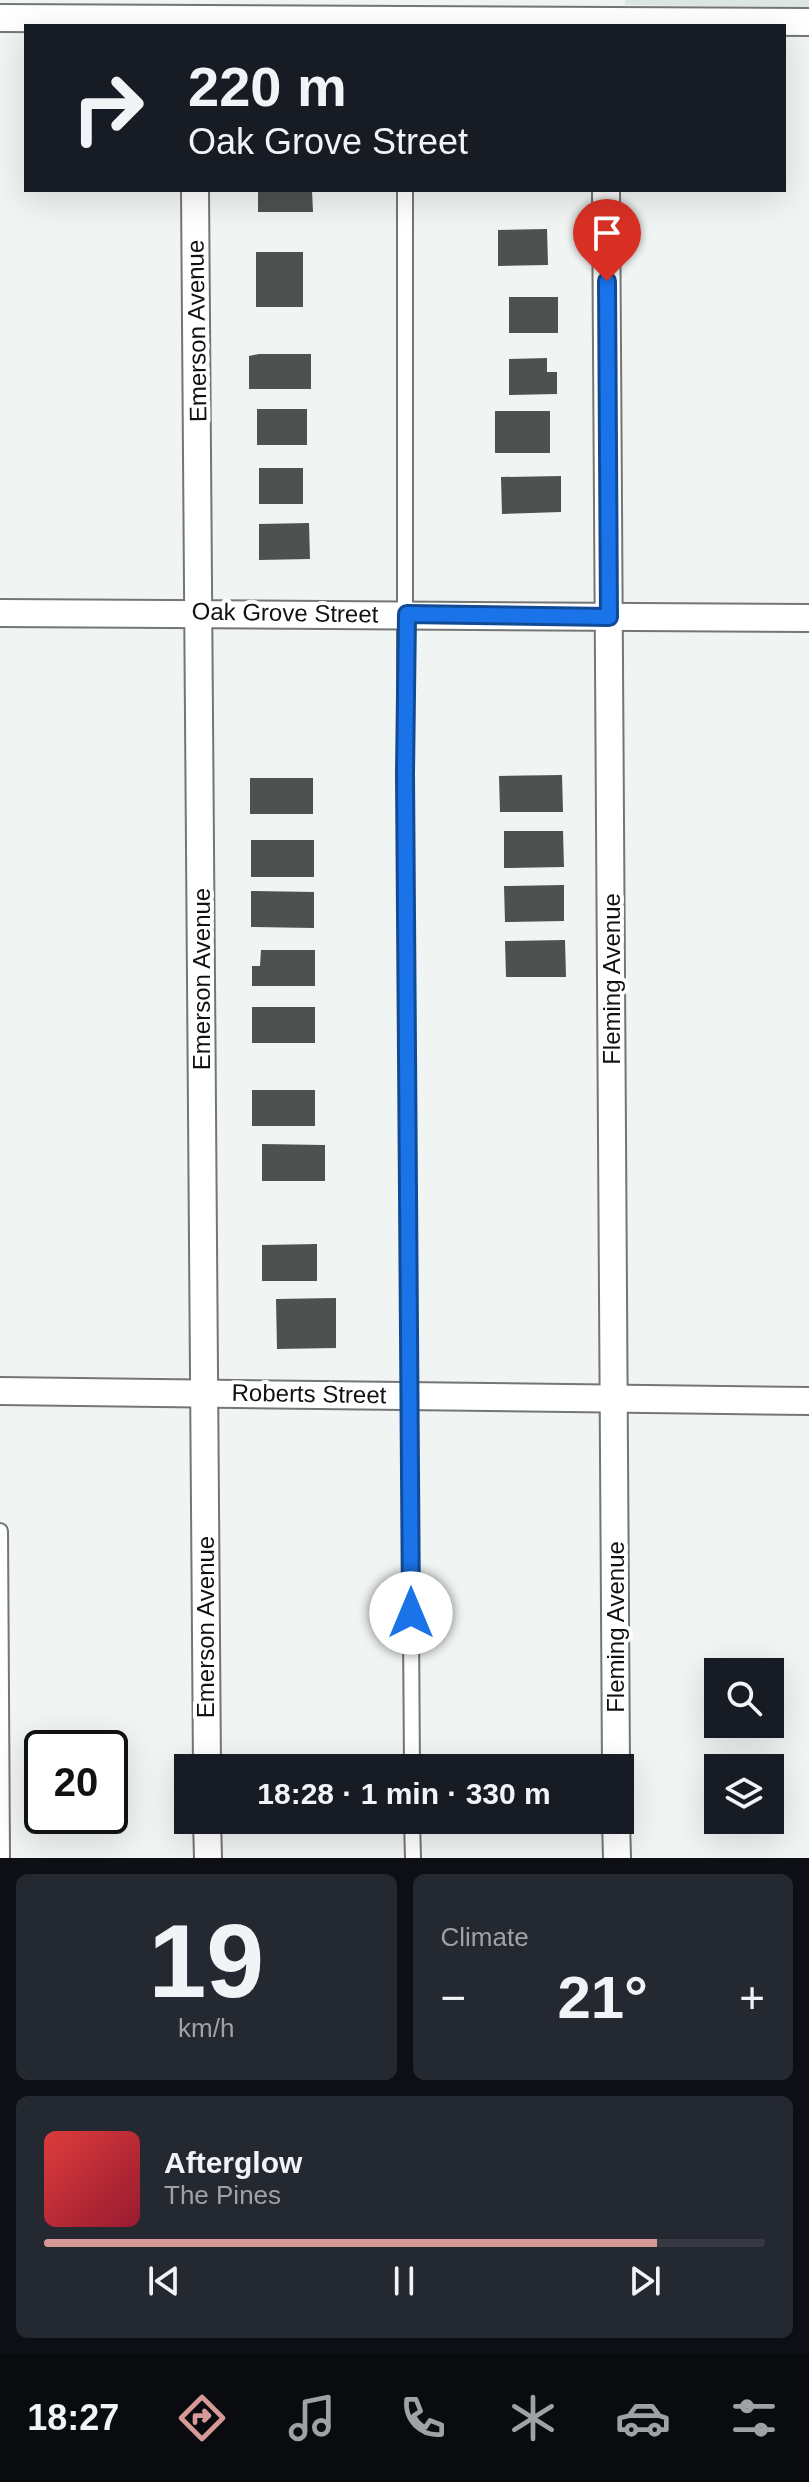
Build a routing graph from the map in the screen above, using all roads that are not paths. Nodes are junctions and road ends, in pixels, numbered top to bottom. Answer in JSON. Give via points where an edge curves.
{"nodes":[{"id":1,"x":193,"y":15,"type":"edge"},
{"id":2,"x":605,"y":15,"type":"edge"},
{"id":3,"x":0,"y":18,"type":"edge"},
{"id":4,"x":404,"y":22,"type":"edge"},
{"id":5,"x":809,"y":22,"type":"edge"},
{"id":6,"x":195,"y":192,"type":"edge"},
{"id":7,"x":405,"y":192,"type":"edge"},
{"id":8,"x":606,"y":192,"type":"edge"},
{"id":9,"x":200,"y":612,"type":"junction"},
{"id":10,"x":0,"y":613,"type":"edge"},
{"id":11,"x":407,"y":614,"type":"junction"},
{"id":12,"x":609,"y":617,"type":"junction"},
{"id":13,"x":809,"y":618,"type":"edge"},
{"id":14,"x":0,"y":1391,"type":"edge"},
{"id":15,"x":205,"y":1393,"type":"junction"},
{"id":16,"x":409,"y":1395,"type":"junction"},
{"id":17,"x":615,"y":1397,"type":"junction"},
{"id":18,"x":809,"y":1401,"type":"edge"},
{"id":19,"x":0,"y":1531,"type":"edge"},
{"id":20,"x":207,"y":1754,"type":"edge"},
{"id":21,"x":412,"y":1754,"type":"edge"},
{"id":22,"x":616,"y":1754,"type":"edge"},
{"id":23,"x":207,"y":1834,"type":"edge"},
{"id":24,"x":412,"y":1834,"type":"edge"},
{"id":25,"x":616,"y":1834,"type":"edge"},
{"id":26,"x":2,"y":1858,"type":"edge"},
{"id":27,"x":208,"y":1858,"type":"edge"},
{"id":28,"x":413,"y":1858,"type":"edge"},
{"id":29,"x":617,"y":1858,"type":"edge"}],
"edges":[{"from":1,"to":3,"type":"street"},
{"from":1,"to":4,"type":"street"},
{"from":2,"to":4,"type":"street"},
{"from":2,"to":5,"type":"street"},
{"from":6,"to":9,"type":"street","name":"Emerson Avenue"},
{"from":7,"to":11,"type":"lane"},
{"from":8,"to":12,"type":"street","name":"Fleming Avenue"},
{"from":9,"to":10,"type":"street","name":"Oak Grove Street"},
{"from":9,"to":11,"type":"street","name":"Oak Grove Street"},
{"from":9,"to":15,"type":"street","name":"Emerson Avenue"},
{"from":11,"to":12,"type":"street","name":"Oak Grove Street"},
{"from":11,"to":16,"type":"lane"},
{"from":12,"to":13,"type":"street","name":"Oak Grove Street"},
{"from":12,"to":17,"type":"street","name":"Fleming Avenue"},
{"from":14,"to":15,"type":"street","name":"Roberts Street"},
{"from":15,"to":16,"type":"street","name":"Roberts Street"},
{"from":15,"to":20,"type":"street","name":"Emerson Avenue"},
{"from":16,"to":17,"type":"street","name":"Roberts Street"},
{"from":16,"to":21,"type":"lane"},
{"from":17,"to":18,"type":"street","name":"Roberts Street"},
{"from":17,"to":22,"type":"street","name":"Fleming Avenue"},
{"from":19,"to":26,"type":"lane"},
{"from":23,"to":27,"type":"street"},
{"from":24,"to":28,"type":"lane"},
{"from":25,"to":29,"type":"street"}]}
